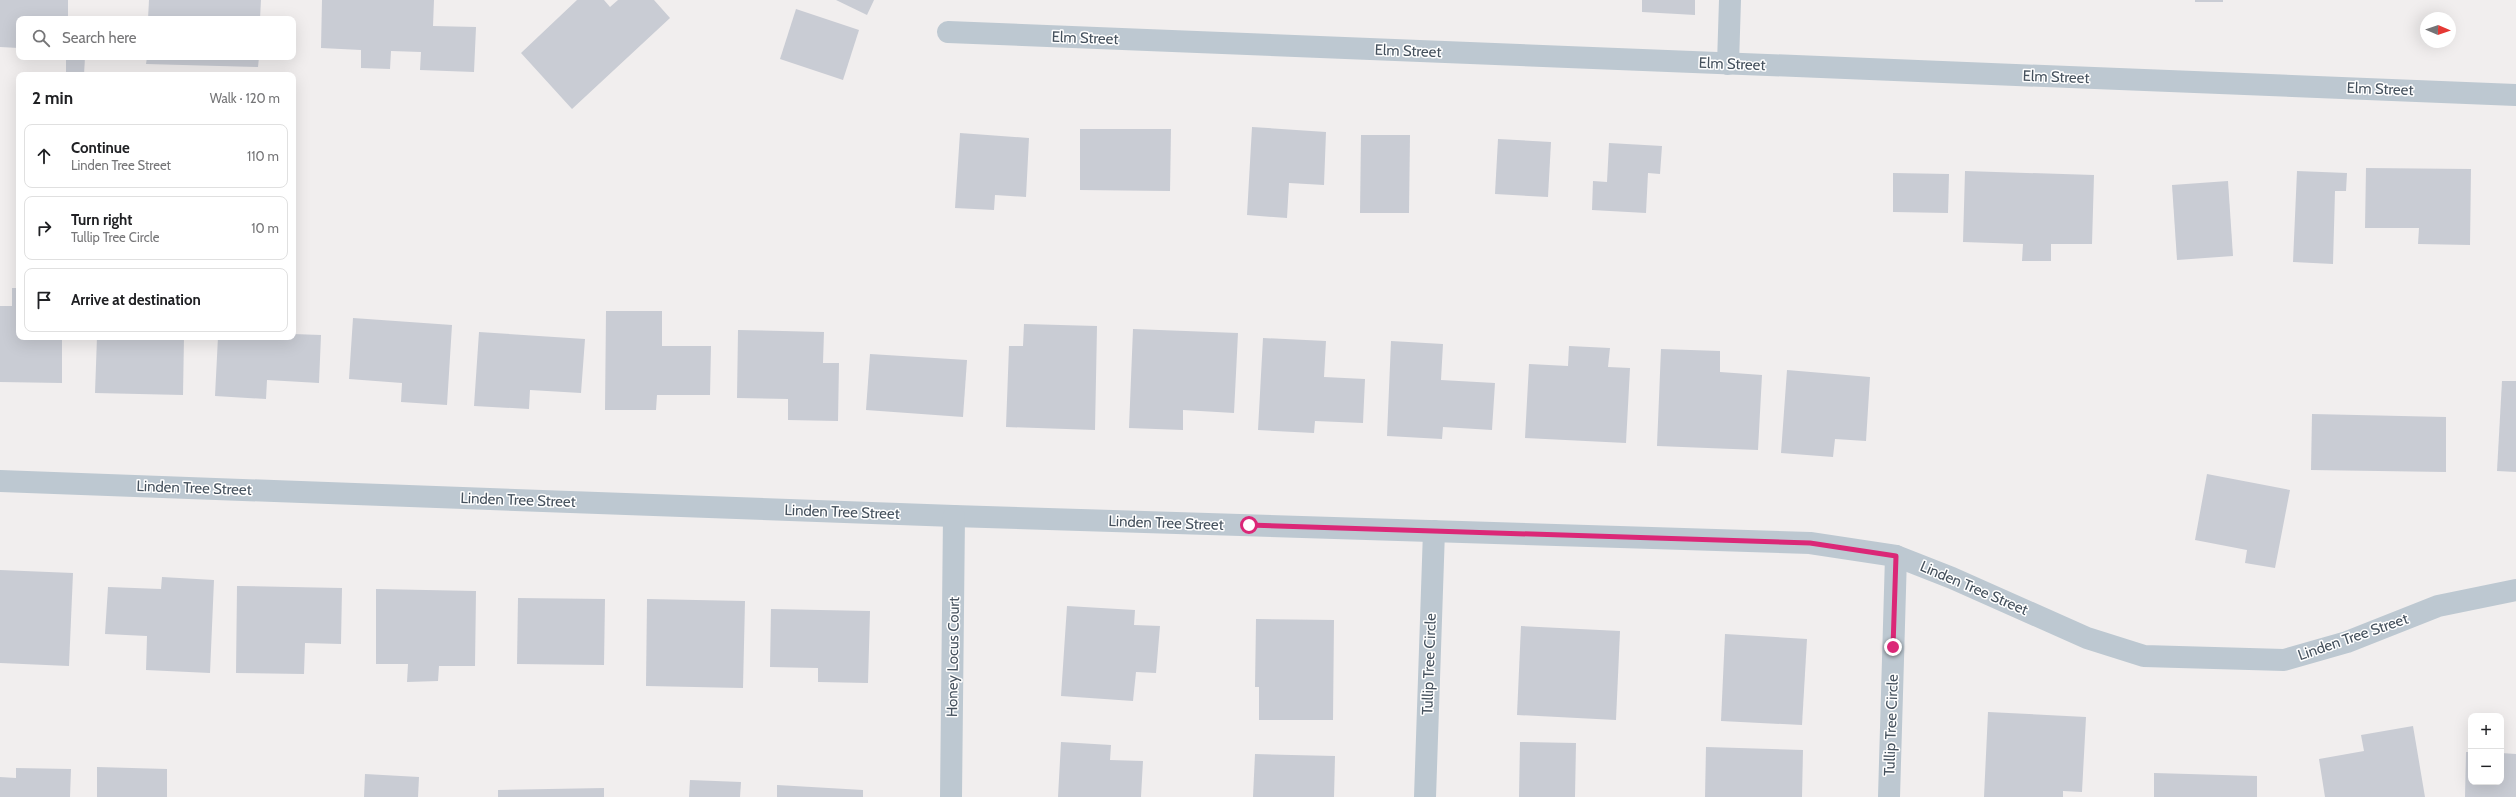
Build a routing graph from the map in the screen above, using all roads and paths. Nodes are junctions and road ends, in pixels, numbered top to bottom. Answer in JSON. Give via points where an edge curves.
{"nodes":[{"id":1,"x":1730,"y":0,"type":"edge"},
{"id":2,"x":948,"y":32,"type":"dead end"},
{"id":3,"x":1728,"y":64,"type":"junction"},
{"id":4,"x":2516,"y":95,"type":"edge"},
{"id":5,"x":0,"y":481,"type":"edge"},
{"id":6,"x":954,"y":516,"type":"junction"},
{"id":7,"x":1434,"y":531,"type":"junction"},
{"id":8,"x":1896,"y":556,"type":"junction"},
{"id":9,"x":2516,"y":590,"type":"edge"},
{"id":10,"x":951,"y":797,"type":"edge"},
{"id":11,"x":1425,"y":797,"type":"edge"},
{"id":12,"x":1889,"y":797,"type":"edge"}],
"edges":[{"from":1,"to":3,"type":"street"},
{"from":2,"to":3,"type":"street","name":"Elm Street"},
{"from":3,"to":4,"type":"street","name":"Elm Street"},
{"from":5,"to":6,"type":"street","name":"Linden Tree Street"},
{"from":6,"to":7,"type":"street","name":"Linden Tree Street"},
{"from":6,"to":10,"type":"street","name":"Honey Locus Court"},
{"from":7,"to":8,"type":"street","name":"Linden Tree Street","via":[[1810,543]]},
{"from":7,"to":11,"type":"street","name":"Tullip Tree Circle"},
{"from":8,"to":9,"type":"street","name":"Linden Tree Street","via":[[2087,638],[2144,656],[2284,660],[2347,642],[2438,606]]},
{"from":8,"to":12,"type":"street","name":"Tullip Tree Circle"}]}
